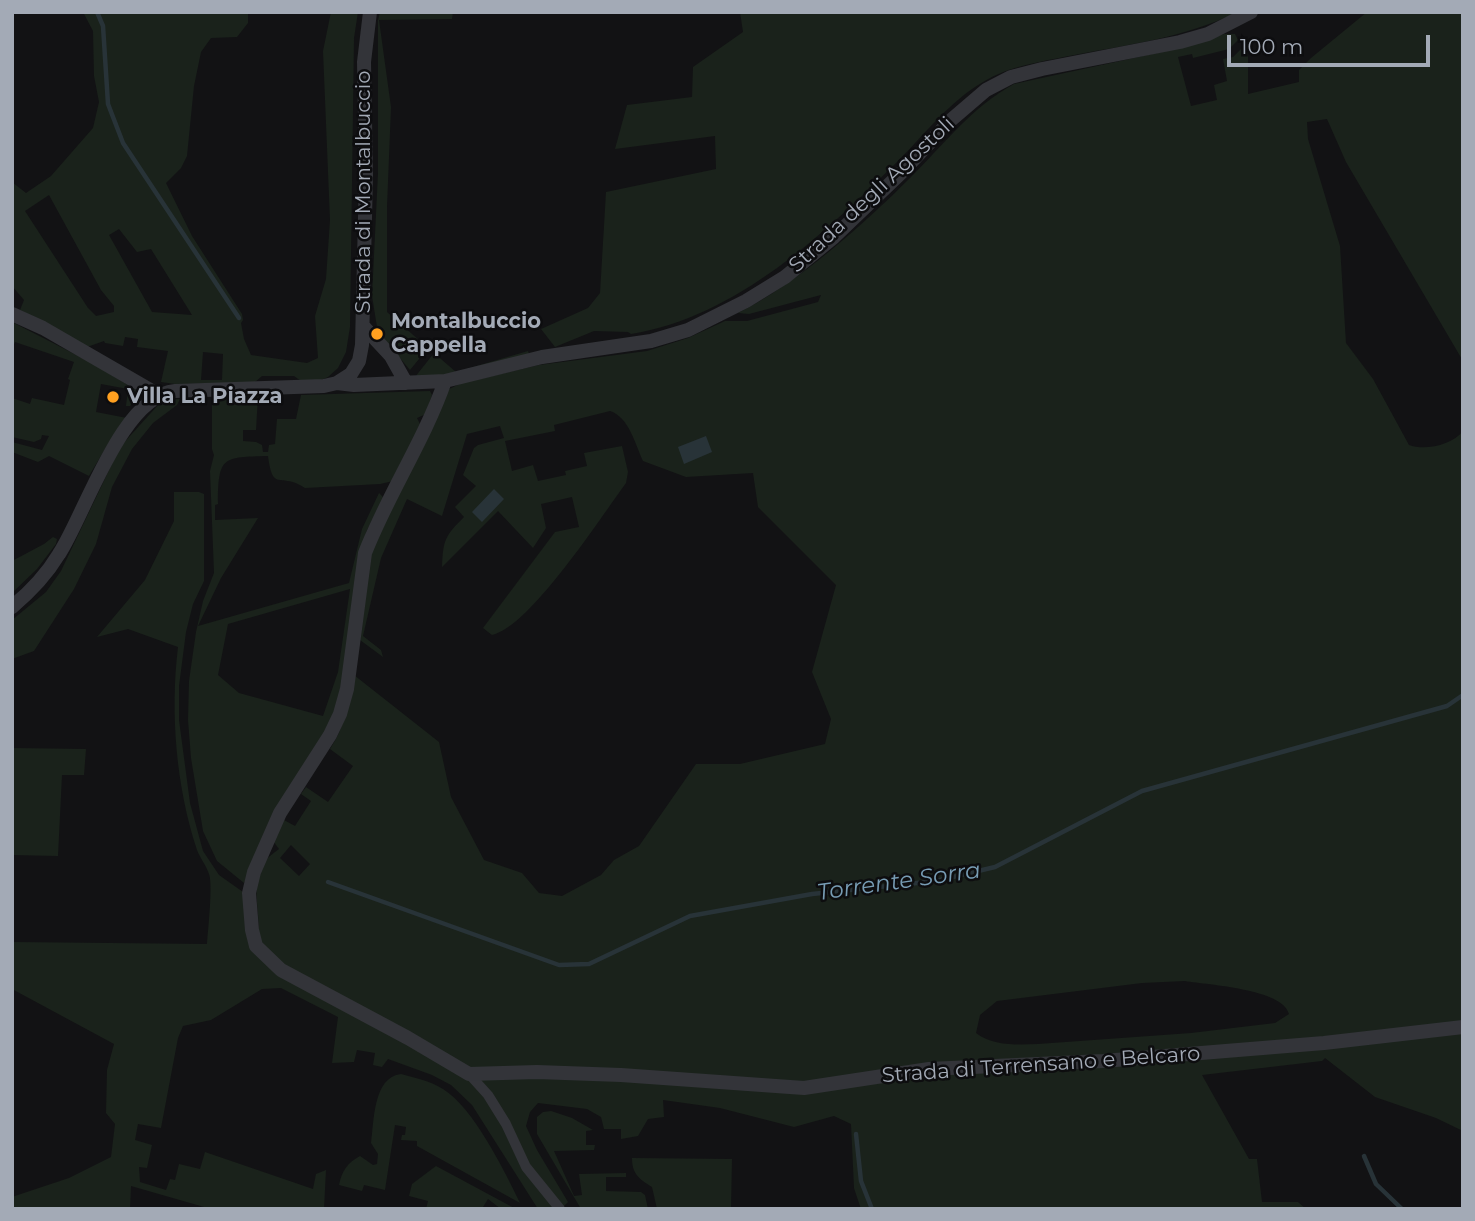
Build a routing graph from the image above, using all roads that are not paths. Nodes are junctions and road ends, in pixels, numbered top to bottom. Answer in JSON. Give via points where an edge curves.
{"nodes":[{"id":1,"x":370,"y":12,"type":"edge"},
{"id":2,"x":1251,"y":12,"type":"edge"},
{"id":3,"x":12,"y":314,"type":"edge"},
{"id":4,"x":364,"y":327,"type":"junction"},
{"id":5,"x":445,"y":381,"type":"junction"},
{"id":6,"x":337,"y":383,"type":"junction"},
{"id":7,"x":406,"y":383,"type":"junction"},
{"id":8,"x":159,"y":395,"type":"junction"},
{"id":9,"x":12,"y":607,"type":"edge"},
{"id":10,"x":1463,"y":1027,"type":"edge"},
{"id":11,"x":469,"y":1074,"type":"junction"},
{"id":12,"x":560,"y":1209,"type":"edge"}],
"edges":[{"from":1,"to":4,"type":"street","name":"Strada di Montalbuccio","via":[[364,62]]},
{"from":2,"to":5,"type":"street","name":"Strada degli Agostoli","via":[[1208,34],[1012,77],[986,90],[834,237],[763,292],[697,327],[660,339],[542,357]]},
{"from":3,"to":8,"type":"street"},
{"from":4,"to":6,"type":"street","name":"Strada di Montalbuccio","via":[[358,365]]},
{"from":4,"to":7,"type":"street","via":[[391,356]]},
{"from":5,"to":7,"type":"street","name":"Strada degli Agostoli"},
{"from":5,"to":11,"type":"street","via":[[365,553],[340,714],[280,813],[249,892],[254,938],[264,956],[295,979]]},
{"from":6,"to":7,"type":"street","name":"Strada degli Agostoli"},
{"from":6,"to":8,"type":"street","via":[[315,388]]},
{"from":8,"to":9,"type":"street","via":[[114,445],[59,555]]},
{"from":10,"to":11,"type":"street","name":"Strada di Terrensano e Belcaro","via":[[1103,1061],[929,1069],[804,1088],[621,1075]]},
{"from":11,"to":12,"type":"street","via":[[506,1124],[526,1167]]}]}
